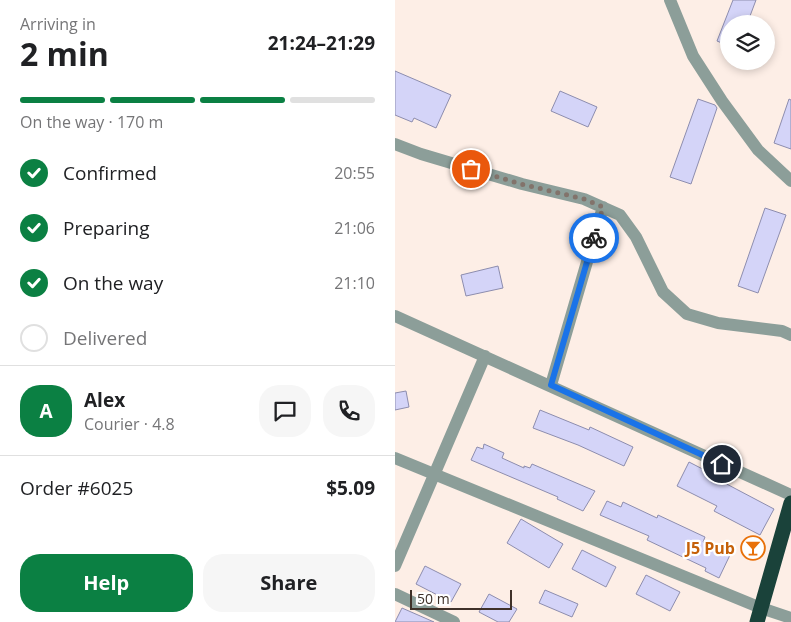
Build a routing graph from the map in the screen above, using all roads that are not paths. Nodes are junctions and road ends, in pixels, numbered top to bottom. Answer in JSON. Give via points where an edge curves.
{"nodes":[{"id":1,"x":670,"y":0,"type":"edge"},
{"id":2,"x":395,"y":144,"type":"edge"},
{"id":3,"x":791,"y":181,"type":"edge"},
{"id":4,"x":603,"y":207,"type":"junction"},
{"id":5,"x":395,"y":316,"type":"edge"},
{"id":6,"x":791,"y":335,"type":"edge"},
{"id":7,"x":485,"y":356,"type":"junction"},
{"id":8,"x":551,"y":385,"type":"junction"},
{"id":9,"x":395,"y":458,"type":"edge"},
{"id":10,"x":435,"y":475,"type":"junction"},
{"id":11,"x":791,"y":495,"type":"edge"},
{"id":12,"x":791,"y":503,"type":"edge"},
{"id":13,"x":395,"y":566,"type":"edge"},
{"id":14,"x":395,"y":594,"type":"edge"},
{"id":15,"x":759,"y":615,"type":"edge"},
{"id":16,"x":791,"y":618,"type":"edge"},
{"id":17,"x":455,"y":622,"type":"edge"}],
"edges":[{"from":1,"to":3,"type":"street","via":[[693,56],[722,102],[757,150]]},
{"from":2,"to":4,"type":"street"},
{"from":4,"to":6,"type":"street","via":[[620,215],[636,237],[663,292],[687,314],[718,323]]},
{"from":4,"to":8,"type":"street"},
{"from":5,"to":7,"type":"street"},
{"from":7,"to":8,"type":"street"},
{"from":7,"to":10,"type":"street"},
{"from":8,"to":11,"type":"street"},
{"from":9,"to":10,"type":"street"},
{"from":10,"to":13,"type":"street"},
{"from":10,"to":15,"type":"street"},
{"from":12,"to":15,"type":"highway"},
{"from":14,"to":17,"type":"street"},
{"from":15,"to":16,"type":"street"}]}
